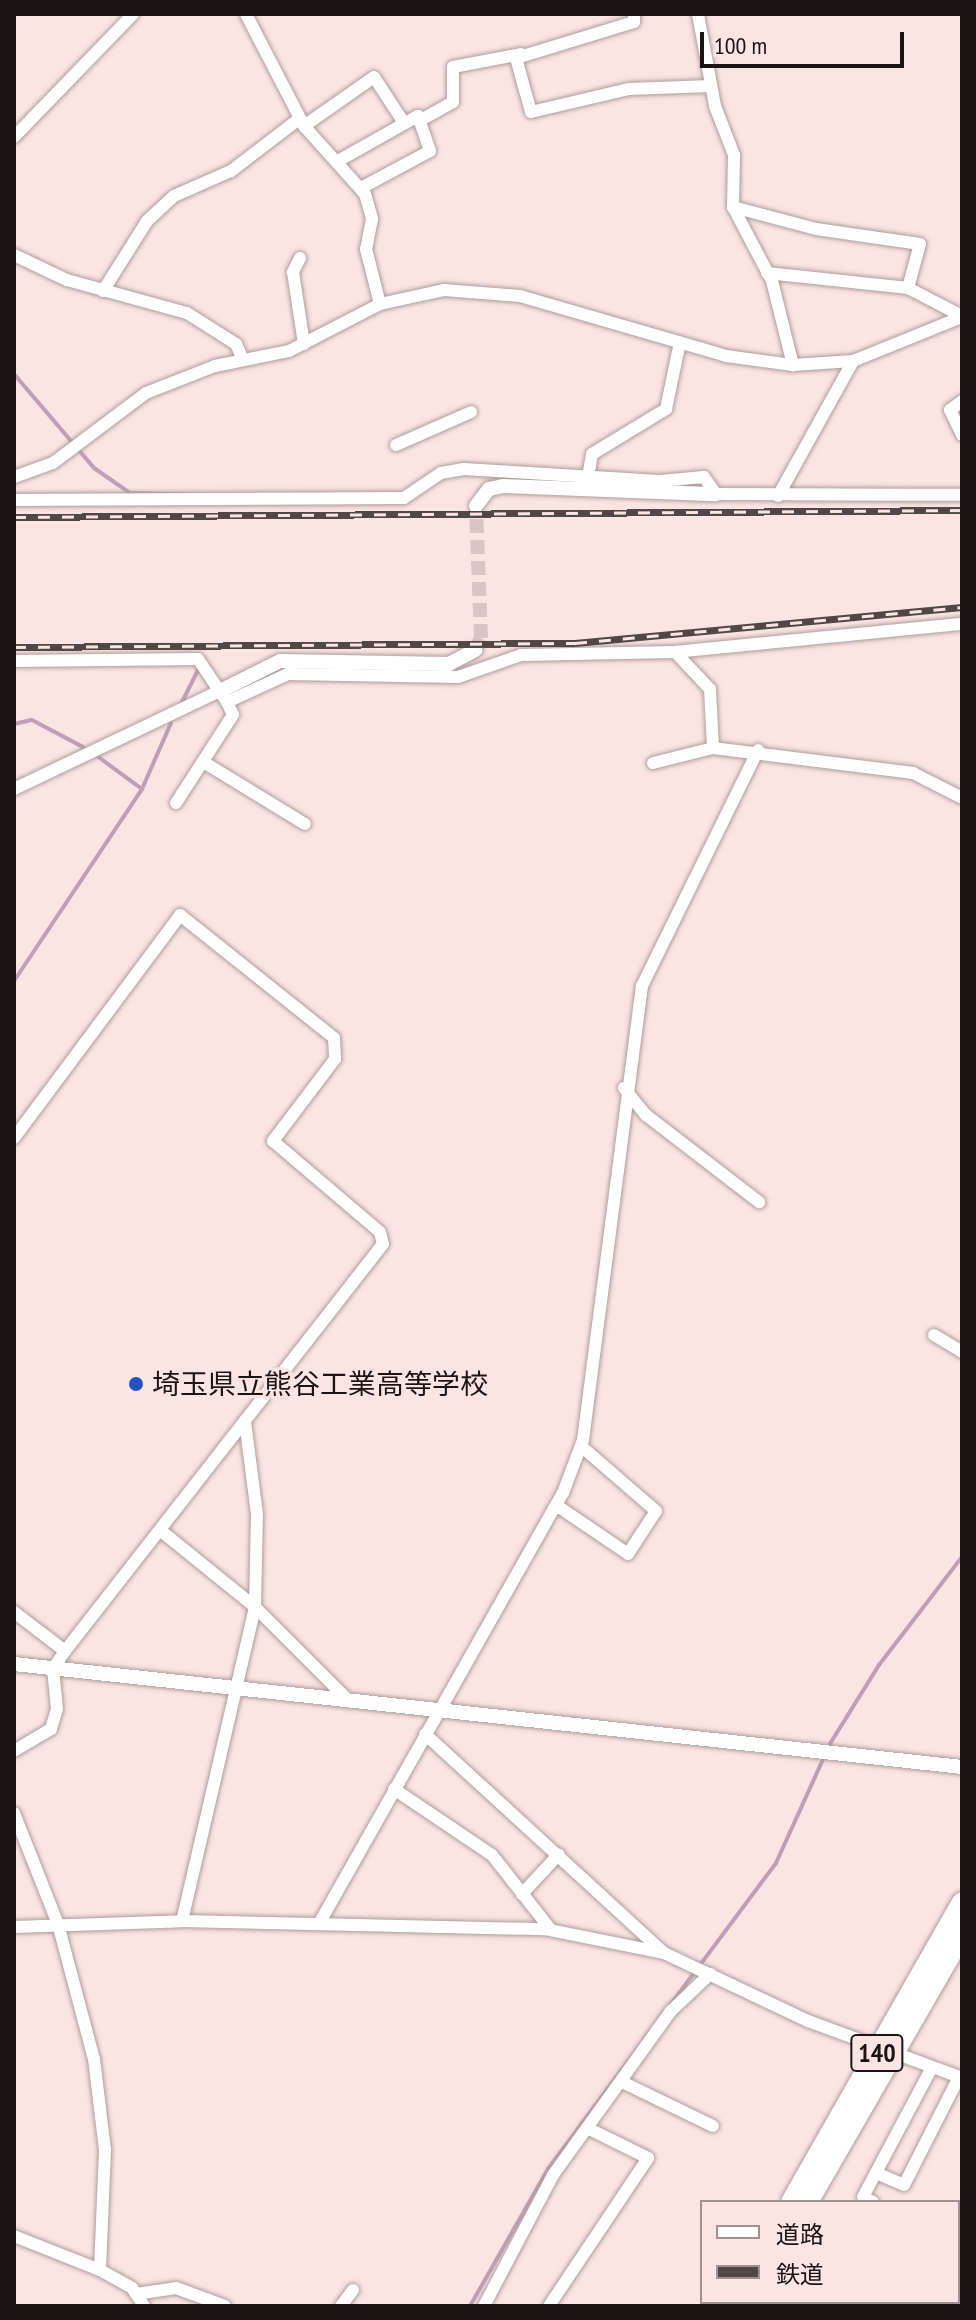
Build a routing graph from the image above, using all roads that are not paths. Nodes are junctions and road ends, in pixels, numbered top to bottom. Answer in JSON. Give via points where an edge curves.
{"nodes":[{"id":1,"x":133,"y":14,"type":"edge"},
{"id":2,"x":246,"y":14,"type":"edge"},
{"id":3,"x":634,"y":14,"type":"edge"},
{"id":4,"x":698,"y":14,"type":"edge"},
{"id":5,"x":521,"y":54,"type":"junction"},
{"id":6,"x":711,"y":86,"type":"junction"},
{"id":7,"x":419,"y":121,"type":"junction"},
{"id":8,"x":302,"y":122,"type":"junction"},
{"id":9,"x":404,"y":123,"type":"junction"},
{"id":10,"x":14,"y":137,"type":"edge"},
{"id":11,"x":338,"y":161,"type":"junction"},
{"id":12,"x":361,"y":188,"type":"junction"},
{"id":13,"x":733,"y":207,"type":"junction"},
{"id":14,"x":14,"y":255,"type":"edge"},
{"id":15,"x":300,"y":258,"type":"dead end"},
{"id":16,"x":767,"y":273,"type":"junction"},
{"id":17,"x":908,"y":288,"type":"junction"},
{"id":18,"x":103,"y":291,"type":"junction"},
{"id":19,"x":380,"y":304,"type":"junction"},
{"id":20,"x":962,"y":317,"type":"edge"},
{"id":21,"x":680,"y":342,"type":"junction"},
{"id":22,"x":304,"y":344,"type":"junction"},
{"id":23,"x":243,"y":360,"type":"junction"},
{"id":24,"x":853,"y":361,"type":"junction"},
{"id":25,"x":793,"y":365,"type":"junction"},
{"id":26,"x":962,"y":401,"type":"edge"},
{"id":27,"x":471,"y":412,"type":"dead end"},
{"id":28,"x":962,"y":435,"type":"edge"},
{"id":29,"x":396,"y":445,"type":"dead end"},
{"id":30,"x":14,"y":477,"type":"edge"},
{"id":31,"x":588,"y":477,"type":"junction"},
{"id":32,"x":716,"y":494,"type":"junction"},
{"id":33,"x":962,"y":495,"type":"edge"},
{"id":34,"x":778,"y":496,"type":"junction"},
{"id":35,"x":14,"y":500,"type":"edge"},
{"id":36,"x":476,"y":506,"type":"dead end"},
{"id":37,"x":962,"y":624,"type":"edge"},
{"id":38,"x":475,"y":650,"type":"dead end"},
{"id":39,"x":675,"y":652,"type":"junction"},
{"id":40,"x":14,"y":661,"type":"edge"},
{"id":41,"x":224,"y":696,"type":"junction"},
{"id":42,"x":713,"y":748,"type":"junction"},
{"id":43,"x":758,"y":750,"type":"junction"},
{"id":44,"x":205,"y":763,"type":"junction"},
{"id":45,"x":653,"y":763,"type":"dead end"},
{"id":46,"x":14,"y":789,"type":"edge"},
{"id":47,"x":962,"y":798,"type":"edge"},
{"id":48,"x":176,"y":803,"type":"dead end"},
{"id":49,"x":305,"y":824,"type":"dead end"},
{"id":50,"x":624,"y":1088,"type":"junction"},
{"id":51,"x":14,"y":1138,"type":"edge"},
{"id":52,"x":759,"y":1202,"type":"dead end"},
{"id":53,"x":934,"y":1335,"type":"dead end"},
{"id":54,"x":962,"y":1352,"type":"edge"},
{"id":55,"x":245,"y":1421,"type":"junction"},
{"id":56,"x":581,"y":1446,"type":"junction"},
{"id":57,"x":556,"y":1505,"type":"junction"},
{"id":58,"x":160,"y":1530,"type":"junction"},
{"id":59,"x":255,"y":1607,"type":"junction"},
{"id":60,"x":14,"y":1612,"type":"edge"},
{"id":61,"x":65,"y":1651,"type":"junction"},
{"id":62,"x":14,"y":1664,"type":"edge"},
{"id":63,"x":53,"y":1669,"type":"junction"},
{"id":64,"x":234,"y":1688,"type":"junction"},
{"id":65,"x":353,"y":1704,"type":"junction"},
{"id":66,"x":436,"y":1715,"type":"junction"},
{"id":67,"x":425,"y":1734,"type":"junction"},
{"id":68,"x":14,"y":1751,"type":"edge"},
{"id":69,"x":962,"y":1767,"type":"edge"},
{"id":70,"x":394,"y":1789,"type":"junction"},
{"id":71,"x":14,"y":1813,"type":"edge"},
{"id":72,"x":559,"y":1854,"type":"junction"},
{"id":73,"x":522,"y":1894,"type":"junction"},
{"id":74,"x":962,"y":1902,"type":"edge"},
{"id":75,"x":182,"y":1921,"type":"junction"},
{"id":76,"x":320,"y":1922,"type":"junction"},
{"id":77,"x":58,"y":1924,"type":"junction"},
{"id":78,"x":18,"y":1927,"type":"edge"},
{"id":79,"x":551,"y":1930,"type":"junction"},
{"id":80,"x":962,"y":1935,"type":"edge"},
{"id":81,"x":664,"y":1953,"type":"junction"},
{"id":82,"x":707,"y":1973,"type":"junction"},
{"id":83,"x":888,"y":2049,"type":"junction"},
{"id":84,"x":932,"y":2067,"type":"junction"},
{"id":85,"x":960,"y":2078,"type":"edge"},
{"id":86,"x":622,"y":2082,"type":"junction"},
{"id":87,"x":713,"y":2126,"type":"dead end"},
{"id":88,"x":587,"y":2128,"type":"junction"},
{"id":89,"x":876,"y":2173,"type":"junction"},
{"id":90,"x":792,"y":2200,"type":"edge"},
{"id":91,"x":809,"y":2200,"type":"edge"},
{"id":92,"x":869,"y":2200,"type":"edge"},
{"id":93,"x":14,"y":2236,"type":"edge"},
{"id":94,"x":100,"y":2270,"type":"junction"},
{"id":95,"x":353,"y":2290,"type":"dead end"},
{"id":96,"x":136,"y":2294,"type":"junction"},
{"id":97,"x":144,"y":2306,"type":"edge"},
{"id":98,"x":225,"y":2306,"type":"edge"},
{"id":99,"x":341,"y":2306,"type":"edge"},
{"id":100,"x":484,"y":2306,"type":"edge"},
{"id":101,"x":549,"y":2306,"type":"edge"}],
"edges":[{"from":1,"to":10,"type":"street"},
{"from":2,"to":8,"type":"street"},
{"from":3,"to":5,"type":"street","via":[[634,22]]},
{"from":4,"to":6,"type":"street"},
{"from":5,"to":6,"type":"street","via":[[516,58],[531,112],[629,89]]},
{"from":5,"to":7,"type":"street","via":[[453,67],[453,102]]},
{"from":6,"to":13,"type":"street","via":[[734,155]]},
{"from":7,"to":9,"type":"street"},
{"from":7,"to":12,"type":"street","via":[[430,151]]},
{"from":8,"to":9,"type":"street","via":[[374,77]]},
{"from":8,"to":11,"type":"street"},
{"from":8,"to":18,"type":"street","via":[[231,171],[174,196],[147,221]]},
{"from":9,"to":11,"type":"street"},
{"from":11,"to":12,"type":"street"},
{"from":12,"to":19,"type":"street"},
{"from":13,"to":16,"type":"street"},
{"from":13,"to":17,"type":"street","via":[[816,229],[920,244]]},
{"from":14,"to":18,"type":"street"},
{"from":15,"to":22,"type":"street","via":[[293,272]]},
{"from":16,"to":17,"type":"street"},
{"from":16,"to":25,"type":"street"},
{"from":17,"to":20,"type":"street"},
{"from":18,"to":23,"type":"street","via":[[187,313],[236,344]]},
{"from":19,"to":21,"type":"street","via":[[444,290],[520,296]]},
{"from":19,"to":22,"type":"street"},
{"from":20,"to":24,"type":"street"},
{"from":21,"to":25,"type":"street"},
{"from":21,"to":31,"type":"street","via":[[666,409],[592,454]]},
{"from":22,"to":23,"type":"street"},
{"from":23,"to":30,"type":"street","via":[[146,393],[71,451]]},
{"from":24,"to":25,"type":"street"},
{"from":24,"to":34,"type":"street"},
{"from":26,"to":28,"type":"street","via":[[950,410]]},
{"from":27,"to":29,"type":"street"},
{"from":31,"to":32,"type":"street","via":[[704,477]]},
{"from":31,"to":35,"type":"street","via":[[464,469],[441,473],[404,498]]},
{"from":32,"to":34,"type":"street"},
{"from":32,"to":36,"type":"street","via":[[503,486],[489,489]]},
{"from":33,"to":34,"type":"street"},
{"from":37,"to":39,"type":"street"},
{"from":38,"to":41,"type":"street","via":[[449,664],[280,661]]},
{"from":39,"to":41,"type":"street","via":[[521,655],[458,677],[288,674]]},
{"from":39,"to":42,"type":"street","via":[[710,689]]},
{"from":40,"to":41,"type":"street","via":[[198,659]]},
{"from":41,"to":44,"type":"street","via":[[233,715]]},
{"from":41,"to":46,"type":"street"},
{"from":42,"to":43,"type":"street"},
{"from":42,"to":45,"type":"street"},
{"from":43,"to":47,"type":"street","via":[[913,773]]},
{"from":43,"to":50,"type":"street","via":[[642,986]]},
{"from":44,"to":48,"type":"street"},
{"from":44,"to":49,"type":"street"},
{"from":50,"to":52,"type":"street","via":[[646,1115]]},
{"from":50,"to":56,"type":"street"},
{"from":51,"to":55,"type":"street","via":[[180,915],[334,1038],[335,1059],[273,1141],[380,1232],[383,1244]]},
{"from":53,"to":54,"type":"street"},
{"from":55,"to":58,"type":"street"},
{"from":55,"to":59,"type":"street","via":[[257,1514]]},
{"from":56,"to":57,"type":"street"},
{"from":56,"to":57,"type":"street","via":[[656,1511],[628,1554]]},
{"from":57,"to":66,"type":"street"},
{"from":58,"to":59,"type":"street"},
{"from":58,"to":61,"type":"street"},
{"from":59,"to":64,"type":"street"},
{"from":59,"to":65,"type":"street"},
{"from":60,"to":61,"type":"street"},
{"from":61,"to":63,"type":"street"},
{"from":62,"to":63,"type":"street"},
{"from":63,"to":64,"type":"street"},
{"from":63,"to":68,"type":"street","via":[[51,1729]]},
{"from":64,"to":65,"type":"street"},
{"from":64,"to":75,"type":"street"},
{"from":65,"to":66,"type":"street"},
{"from":66,"to":67,"type":"street"},
{"from":66,"to":69,"type":"street"},
{"from":67,"to":70,"type":"street"},
{"from":67,"to":72,"type":"street"},
{"from":70,"to":73,"type":"street","via":[[492,1855]]},
{"from":70,"to":76,"type":"street"},
{"from":71,"to":77,"type":"street"},
{"from":72,"to":73,"type":"street"},
{"from":72,"to":81,"type":"street"},
{"from":73,"to":79,"type":"street"},
{"from":74,"to":83,"type":"highway","number":"140"},
{"from":75,"to":76,"type":"street"},
{"from":75,"to":77,"type":"street"},
{"from":76,"to":79,"type":"street"},
{"from":77,"to":78,"type":"street"},
{"from":77,"to":94,"type":"street","via":[[100,2105]]},
{"from":79,"to":81,"type":"street"},
{"from":80,"to":83,"type":"highway","number":"140"},
{"from":81,"to":82,"type":"street"},
{"from":82,"to":83,"type":"street"},
{"from":82,"to":86,"type":"street","via":[[671,2011]]},
{"from":83,"to":84,"type":"street"},
{"from":83,"to":90,"type":"highway","number":"140"},
{"from":83,"to":91,"type":"highway","number":"140"},
{"from":84,"to":85,"type":"street"},
{"from":84,"to":89,"type":"street"},
{"from":85,"to":89,"type":"street","via":[[904,2185]]},
{"from":86,"to":87,"type":"street"},
{"from":86,"to":88,"type":"street"},
{"from":88,"to":100,"type":"street"},
{"from":88,"to":101,"type":"street","via":[[648,2158]]},
{"from":89,"to":92,"type":"street","via":[[863,2197]]},
{"from":93,"to":94,"type":"street"},
{"from":94,"to":96,"type":"street"},
{"from":95,"to":99,"type":"street"},
{"from":96,"to":97,"type":"street"},
{"from":96,"to":98,"type":"street","via":[[176,2288]]}]}
